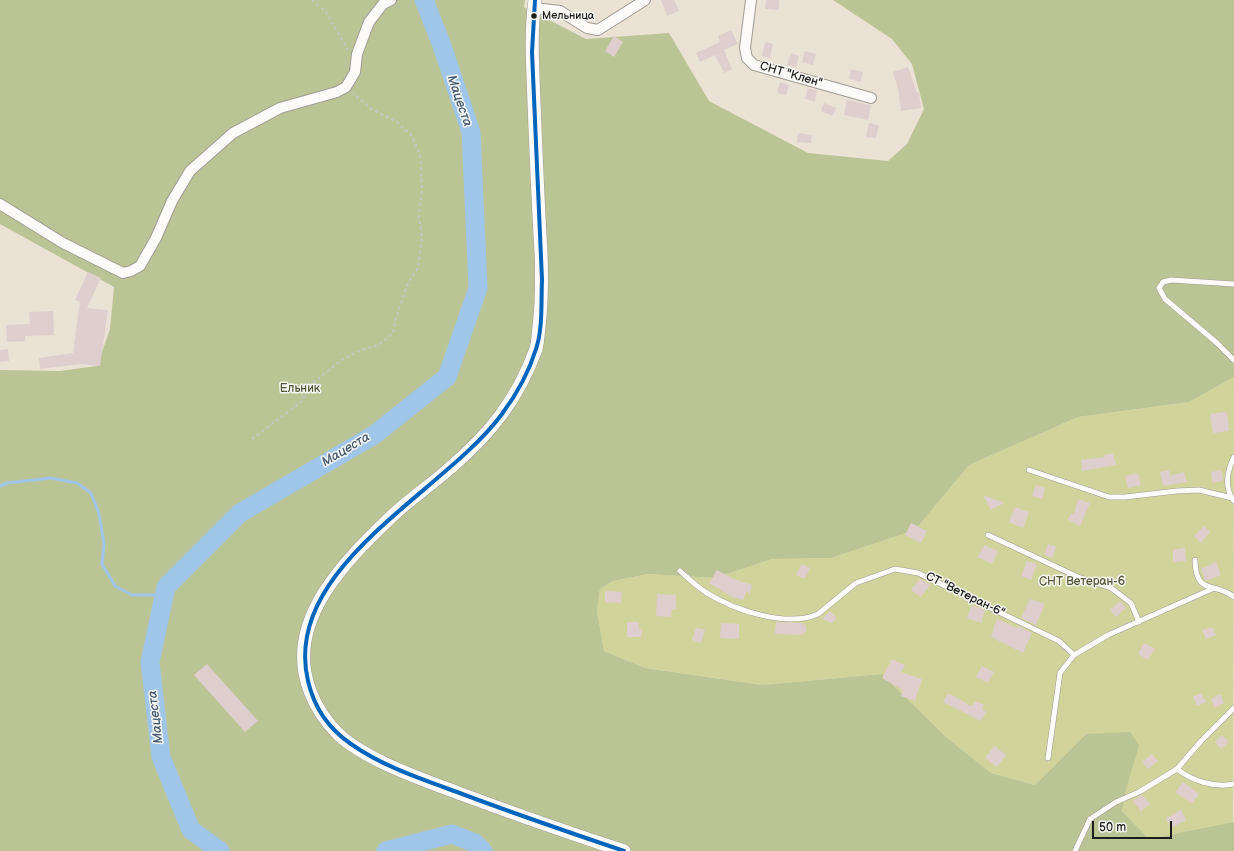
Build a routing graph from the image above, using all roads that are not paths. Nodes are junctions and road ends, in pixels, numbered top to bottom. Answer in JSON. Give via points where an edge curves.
{"nodes":[{"id":1,"x":391,"y":0,"type":"edge"},
{"id":2,"x":645,"y":0,"type":"edge"},
{"id":3,"x":751,"y":0,"type":"edge"},
{"id":4,"x":534,"y":4,"type":"edge"},
{"id":5,"x":871,"y":98,"type":"dead end"},
{"id":6,"x":0,"y":204,"type":"edge"},
{"id":7,"x":1234,"y":284,"type":"edge"},
{"id":8,"x":1234,"y":360,"type":"edge"},
{"id":9,"x":1234,"y":457,"type":"edge"},
{"id":10,"x":1029,"y":470,"type":"dead end"},
{"id":11,"x":1233,"y":500,"type":"edge"},
{"id":12,"x":988,"y":535,"type":"dead end"},
{"id":13,"x":1195,"y":560,"type":"dead end"},
{"id":14,"x":680,"y":571,"type":"dead end"},
{"id":15,"x":1212,"y":589,"type":"junction"},
{"id":16,"x":1234,"y":597,"type":"edge"},
{"id":17,"x":1140,"y":622,"type":"junction"},
{"id":18,"x":1074,"y":655,"type":"junction"},
{"id":19,"x":1234,"y":708,"type":"edge"},
{"id":20,"x":1048,"y":758,"type":"dead end"},
{"id":21,"x":1177,"y":769,"type":"junction"},
{"id":22,"x":1234,"y":784,"type":"edge"},
{"id":23,"x":1076,"y":849,"type":"edge"},
{"id":24,"x":624,"y":851,"type":"edge"}],
"edges":[{"from":1,"to":6,"type":"street","via":[[383,4],[369,22],[357,54],[355,72],[346,87],[337,92],[280,108],[232,133],[190,171],[140,266],[123,273],[63,243]]},
{"from":2,"to":4,"type":"street","via":[[598,30],[587,28],[560,11]]},
{"from":3,"to":5,"type":"street","name":"СНТ \"Клен\"","via":[[745,48],[747,58],[754,65]]},
{"from":4,"to":24,"type":"street","via":[[532,52],[542,297],[537,346],[517,392],[491,430],[394,514],[342,566],[328,586],[309,625],[303,645],[303,664],[314,700],[325,719],[358,749],[408,774],[511,813]]},
{"from":7,"to":8,"type":"lane","via":[[1171,280],[1163,282],[1159,288],[1165,299]]},
{"from":9,"to":11,"type":"lane","via":[[1227,477]]},
{"from":10,"to":11,"type":"lane","via":[[1109,497],[1199,490]]},
{"from":12,"to":17,"type":"lane","via":[[1078,577],[1110,588],[1131,603]]},
{"from":13,"to":15,"type":"lane","via":[[1195,573],[1199,580]]},
{"from":14,"to":18,"type":"lane","name":"СТ \"Ветеран-6\"","via":[[707,593],[726,603],[755,614],[785,619],[818,614],[856,583],[895,569],[918,573],[1059,641]]},
{"from":15,"to":16,"type":"lane","via":[[1229,592]]},
{"from":15,"to":17,"type":"lane"},
{"from":17,"to":18,"type":"lane","via":[[1108,635]]},
{"from":18,"to":20,"type":"lane","via":[[1060,673]]},
{"from":19,"to":21,"type":"lane","via":[[1201,740]]},
{"from":21,"to":22,"type":"lane","via":[[1188,777],[1211,784]]},
{"from":21,"to":23,"type":"lane","via":[[1090,819]]}]}
